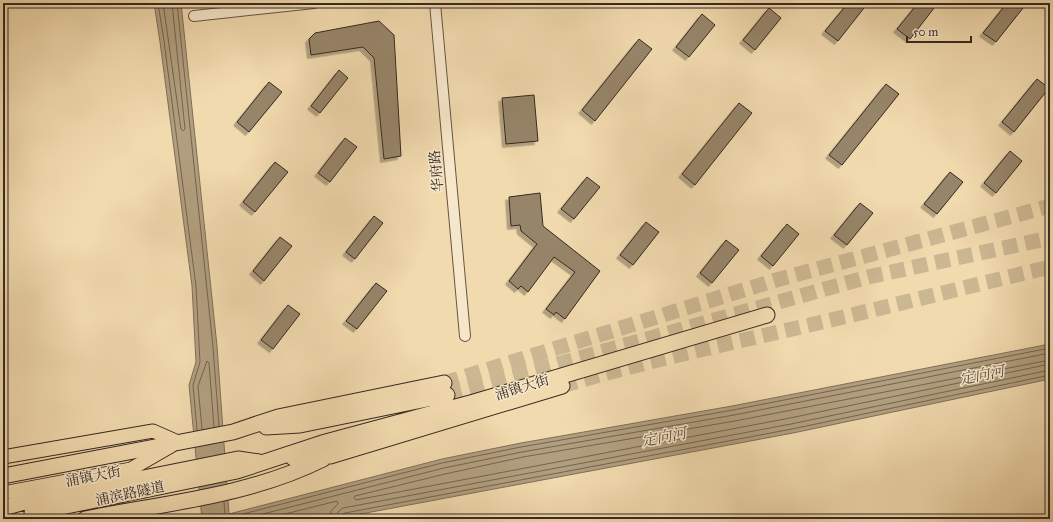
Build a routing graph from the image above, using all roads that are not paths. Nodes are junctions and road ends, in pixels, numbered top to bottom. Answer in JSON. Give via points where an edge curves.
{"nodes":[{"id":1,"x":314,"y":3,"type":"edge"},
{"id":2,"x":435,"y":3,"type":"edge"},
{"id":3,"x":194,"y":16,"type":"dead end"},
{"id":4,"x":767,"y":315,"type":"dead end"},
{"id":5,"x":465,"y":336,"type":"dead end"},
{"id":6,"x":562,"y":386,"type":"tunnel mouth"},
{"id":7,"x":446,"y":389,"type":"tunnel mouth"},
{"id":8,"x":178,"y":442,"type":"junction"},
{"id":9,"x":330,"y":456,"type":"junction"},
{"id":10,"x":3,"y":457,"type":"edge"},
{"id":11,"x":278,"y":459,"type":"junction"},
{"id":12,"x":3,"y":476,"type":"edge"},
{"id":13,"x":184,"y":476,"type":"junction"},
{"id":14,"x":3,"y":493,"type":"edge"},
{"id":15,"x":3,"y":508,"type":"edge"},
{"id":16,"x":32,"y":513,"type":"tunnel mouth"},
{"id":17,"x":85,"y":519,"type":"edge"}],
"edges":[{"from":1,"to":3,"type":"street"},
{"from":2,"to":5,"type":"street","name":"华府路"},
{"from":4,"to":11,"type":"highway","name":"浦镇大街","via":[[474,402],[322,443]]},
{"from":6,"to":9,"type":"highway","name":"浦镇大街"},
{"from":7,"to":8,"type":"highway","name":"浦镇大街","via":[[278,417],[238,431]]},
{"from":8,"to":10,"type":"main road","via":[[153,431]]},
{"from":8,"to":12,"type":"highway","name":"浦镇大街"},
{"from":8,"to":14,"type":"main road","name":"浦镇大街","via":[[131,469]]},
{"from":9,"to":11,"type":"highway","name":"浦镇大街"},
{"from":9,"to":17,"type":"highway","via":[[308,467],[233,492]]},
{"from":11,"to":13,"type":"highway","name":"浦镇大街"},
{"from":13,"to":15,"type":"highway","via":[[28,501]]},
{"from":13,"to":16,"type":"highway","name":"浦滨路隧道"}]}
